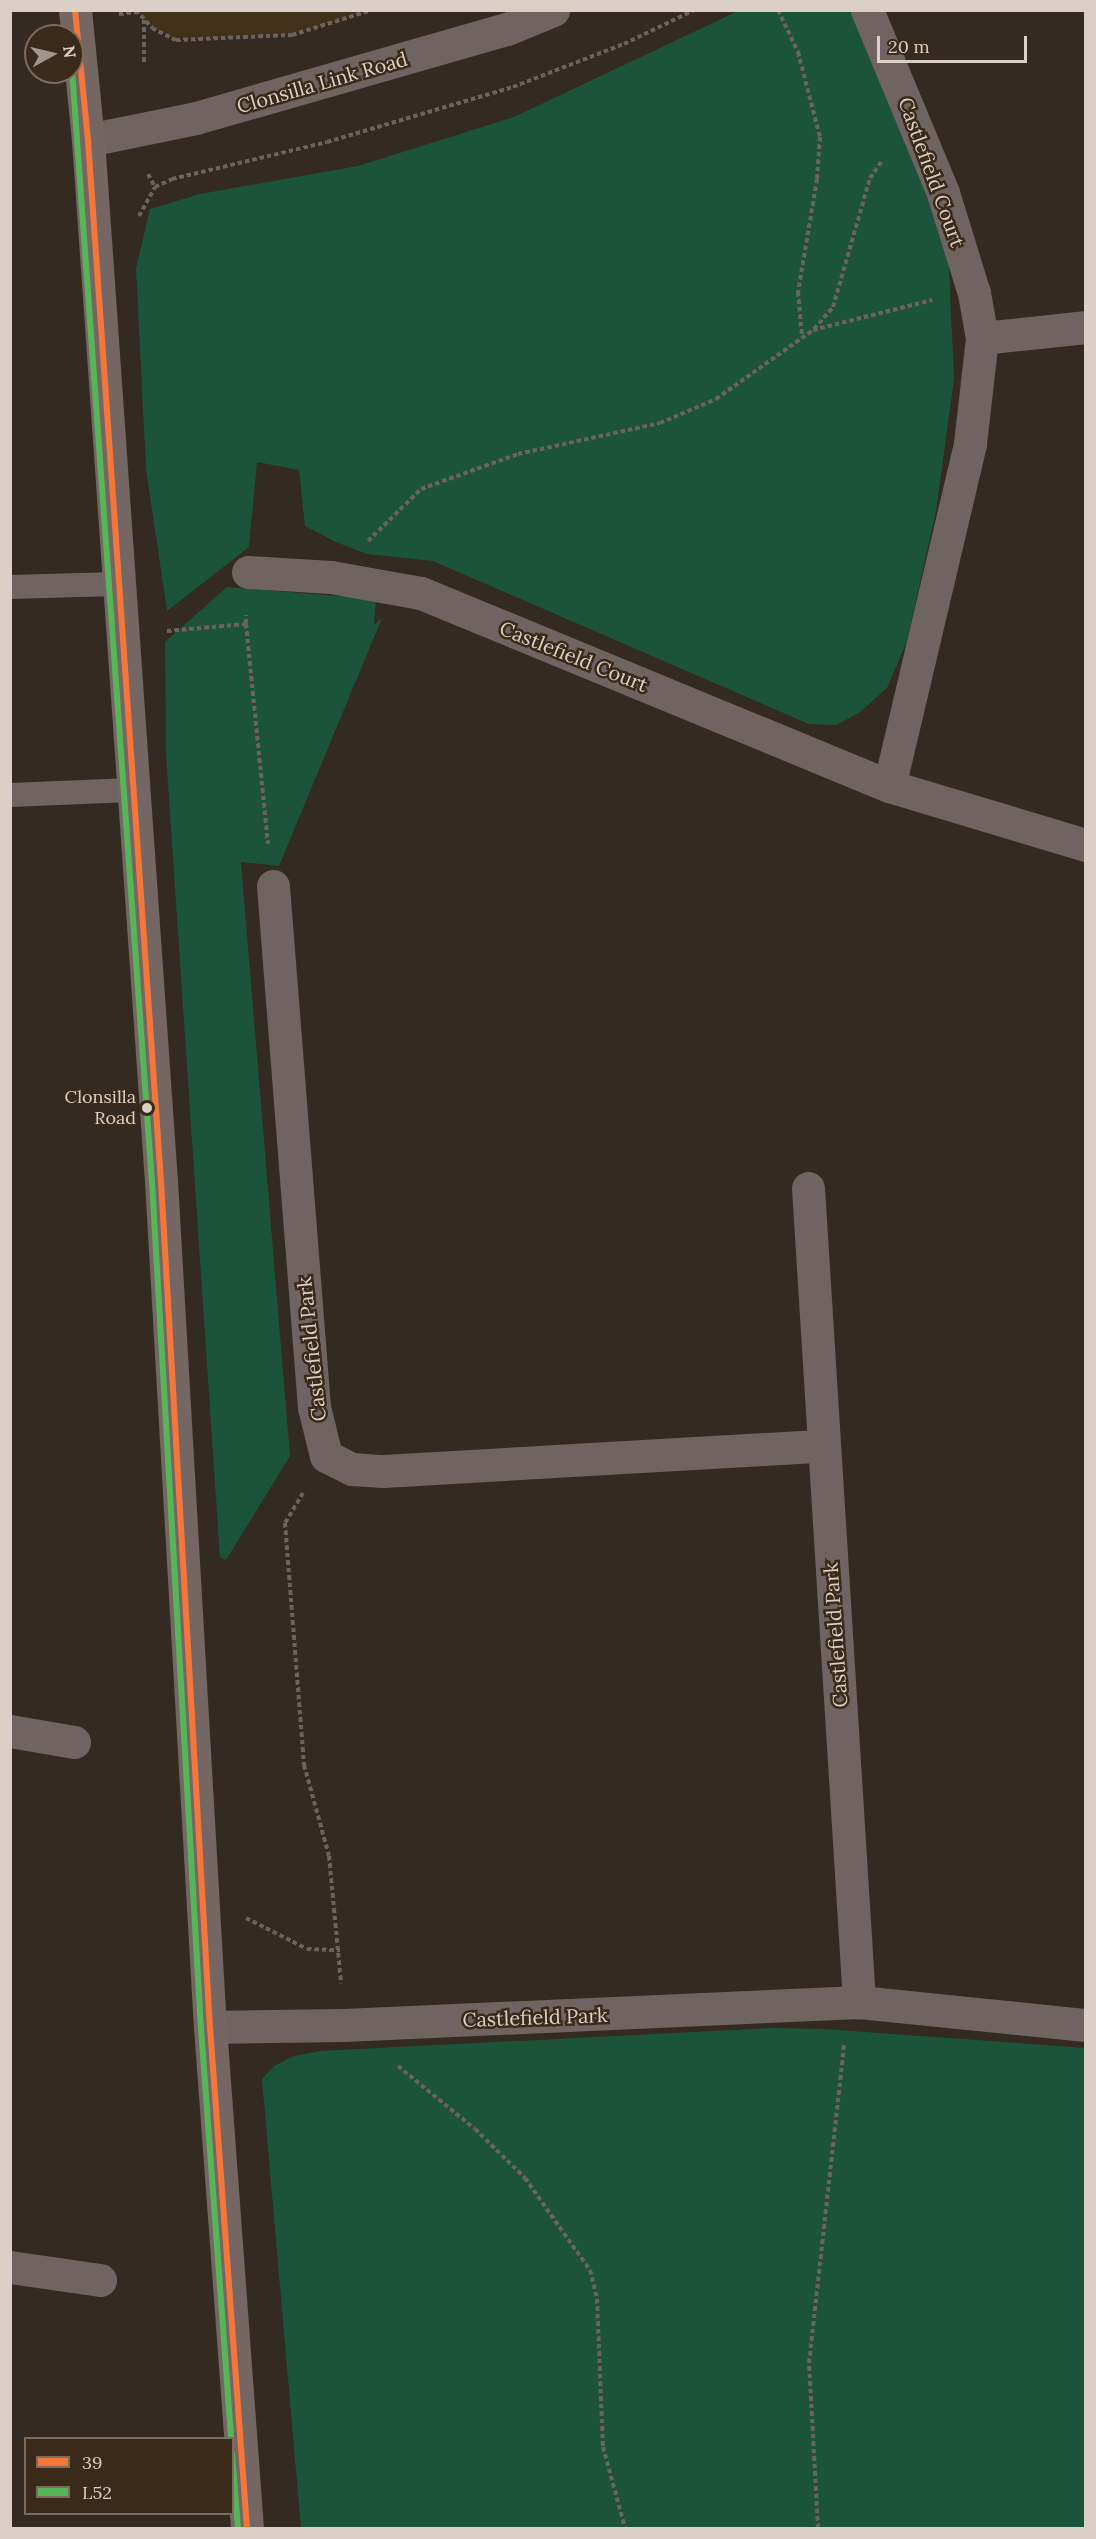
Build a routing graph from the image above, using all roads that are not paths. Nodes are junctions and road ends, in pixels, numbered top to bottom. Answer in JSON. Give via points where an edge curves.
{"nodes":[{"id":1,"x":75,"y":10,"type":"edge"},
{"id":2,"x":553,"y":10,"type":"edge"},
{"id":3,"x":867,"y":10,"type":"edge"},
{"id":4,"x":88,"y":140,"type":"junction"},
{"id":5,"x":1086,"y":327,"type":"edge"},
{"id":6,"x":982,"y":338,"type":"junction"},
{"id":7,"x":248,"y":572,"type":"road end"},
{"id":8,"x":117,"y":584,"type":"junction"},
{"id":9,"x":10,"y":587,"type":"edge"},
{"id":10,"x":889,"y":786,"type":"junction"},
{"id":11,"x":131,"y":790,"type":"junction"},
{"id":12,"x":10,"y":795,"type":"edge"},
{"id":13,"x":1086,"y":844,"type":"edge"},
{"id":14,"x":273,"y":886,"type":"road end"},
{"id":15,"x":808,"y":1188,"type":"dead end"},
{"id":16,"x":822,"y":1446,"type":"junction"},
{"id":17,"x":10,"y":1731,"type":"edge"},
{"id":18,"x":74,"y":1742,"type":"dead end"},
{"id":19,"x":859,"y":2002,"type":"junction"},
{"id":20,"x":1086,"y":2025,"type":"edge"},
{"id":21,"x":210,"y":2027,"type":"junction"},
{"id":22,"x":10,"y":2267,"type":"edge"},
{"id":23,"x":100,"y":2280,"type":"dead end"},
{"id":24,"x":247,"y":2529,"type":"edge"}],
"edges":[{"from":1,"to":4,"type":"main road"},
{"from":2,"to":4,"type":"street","name":"Clonsilla Link Road","via":[[507,29],[196,118]]},
{"from":3,"to":6,"type":"street","name":"Castlefield Court","via":[[943,193],[974,294]]},
{"from":4,"to":8,"type":"main road"},
{"from":5,"to":6,"type":"street"},
{"from":6,"to":10,"type":"street","name":"Castlefield Court","via":[[970,444]]},
{"from":7,"to":10,"type":"street","name":"Castlefield Court","via":[[331,577],[421,593]]},
{"from":8,"to":9,"type":"lane"},
{"from":8,"to":11,"type":"main road"},
{"from":10,"to":13,"type":"street","name":"Castlefield Court"},
{"from":11,"to":12,"type":"lane"},
{"from":11,"to":21,"type":"main road","via":[[161,1181]]},
{"from":14,"to":16,"type":"street","name":"Castlefield Park","via":[[314,1407],[326,1456],[352,1469],[383,1471]]},
{"from":15,"to":16,"type":"street","name":"Castlefield Park"},
{"from":16,"to":19,"type":"street","name":"Castlefield Park"},
{"from":17,"to":18,"type":"street"},
{"from":19,"to":20,"type":"street","name":"Castlefield Park"},
{"from":19,"to":21,"type":"street","name":"Castlefield Park","via":[[344,2025]]},
{"from":21,"to":24,"type":"main road"},
{"from":22,"to":23,"type":"street"}]}
